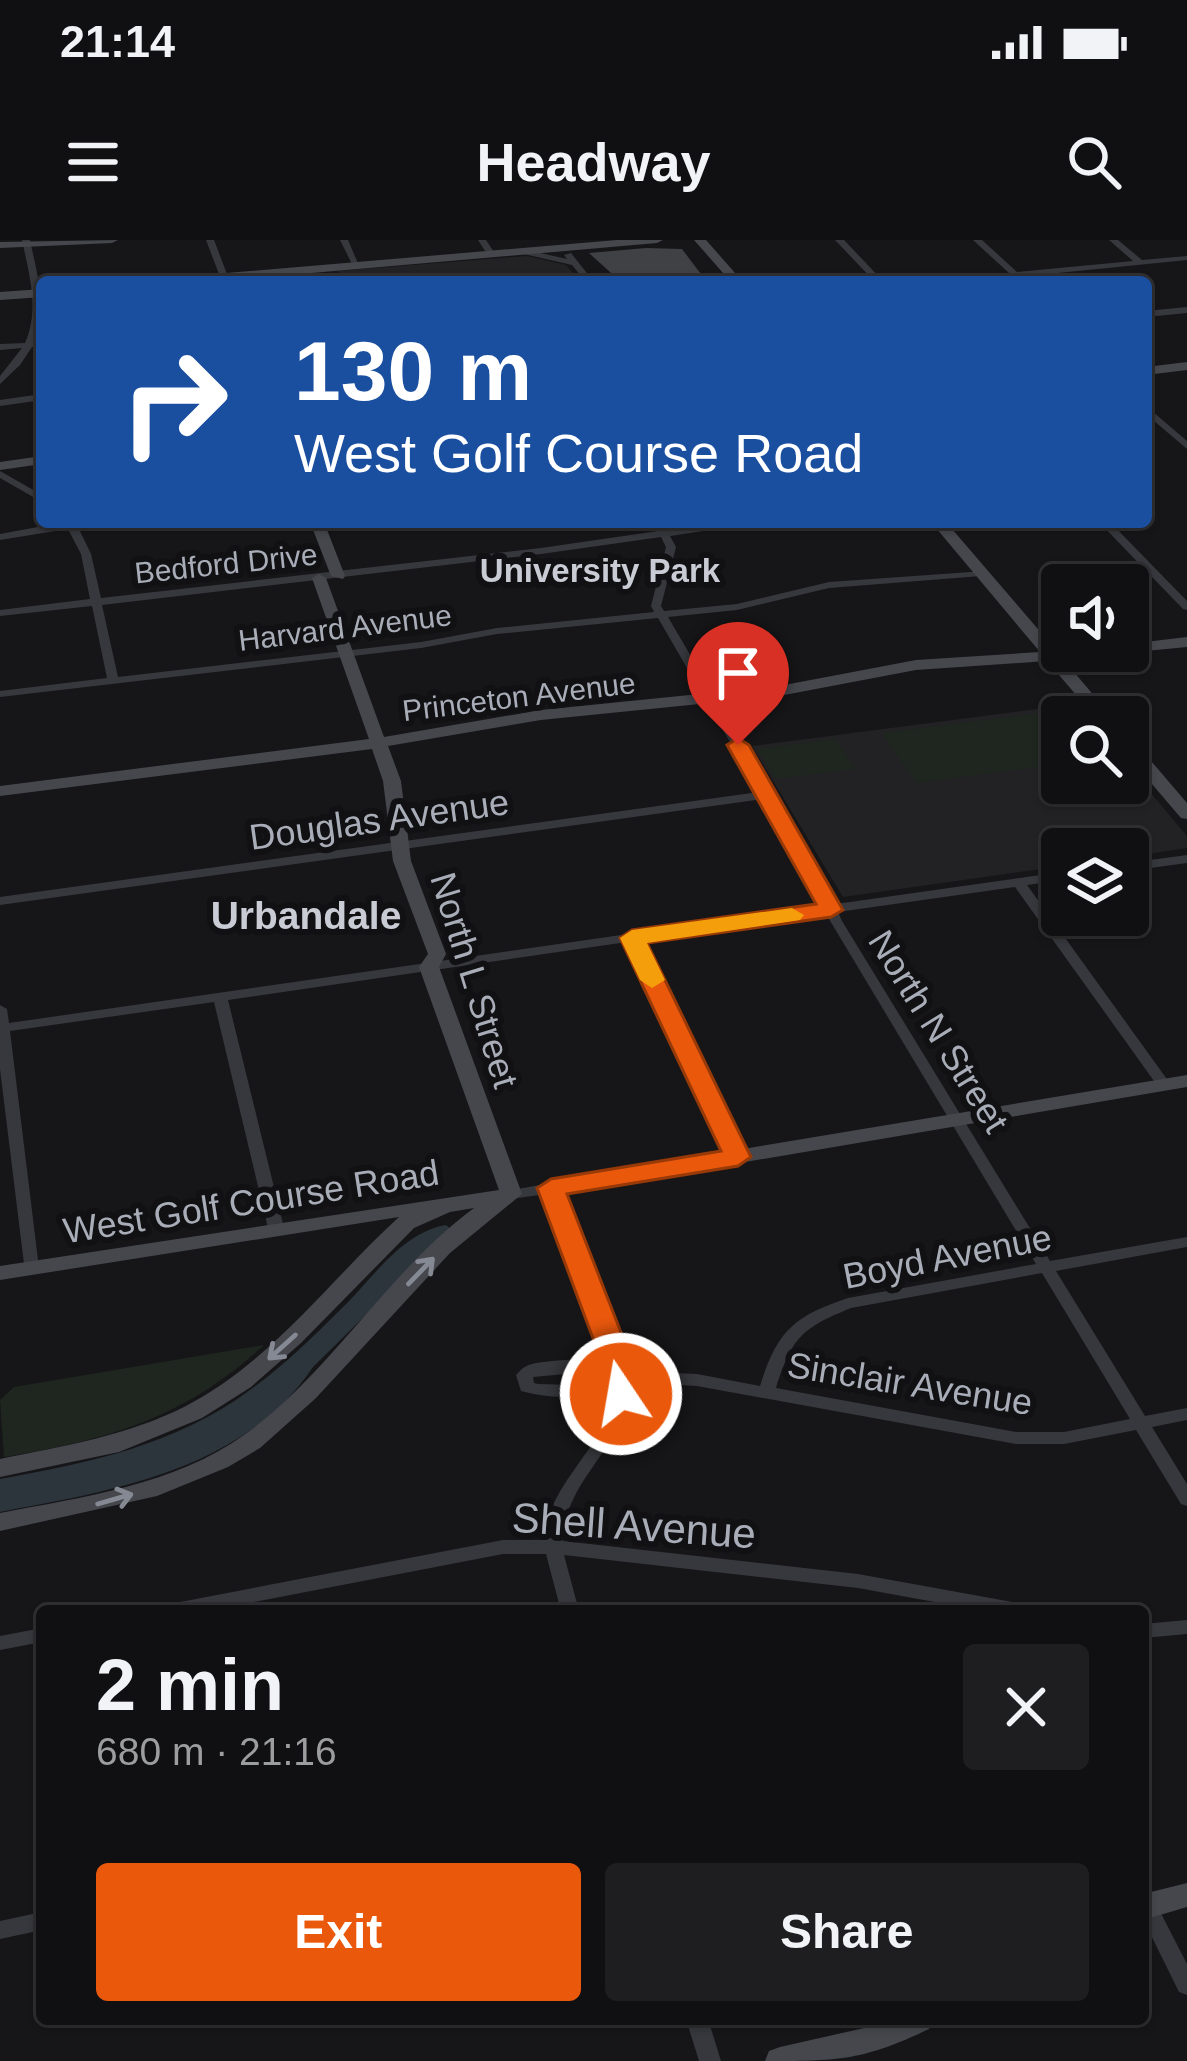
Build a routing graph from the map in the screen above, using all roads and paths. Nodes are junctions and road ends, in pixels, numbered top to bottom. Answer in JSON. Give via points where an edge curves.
{"nodes":[{"id":1,"x":112,"y":240,"type":"edge"},
{"id":2,"x":210,"y":240,"type":"edge"},
{"id":3,"x":344,"y":240,"type":"edge"},
{"id":4,"x":482,"y":240,"type":"edge"},
{"id":5,"x":658,"y":240,"type":"edge"},
{"id":6,"x":700,"y":240,"type":"edge"},
{"id":7,"x":839,"y":240,"type":"edge"},
{"id":8,"x":977,"y":240,"type":"edge"},
{"id":9,"x":1113,"y":240,"type":"edge"},
{"id":10,"x":27,"y":242,"type":"edge"},
{"id":11,"x":0,"y":245,"type":"edge"},
{"id":12,"x":573,"y":248,"type":"junction"},
{"id":13,"x":527,"y":252,"type":"junction"},
{"id":14,"x":493,"y":255,"type":"junction"},
{"id":15,"x":1187,"y":259,"type":"edge"},
{"id":16,"x":573,"y":263,"type":"junction"},
{"id":17,"x":1141,"y":263,"type":"junction"},
{"id":18,"x":357,"y":266,"type":"junction"},
{"id":19,"x":224,"y":276,"type":"edge"},
{"id":20,"x":263,"y":276,"type":"edge"},
{"id":21,"x":585,"y":276,"type":"edge"},
{"id":22,"x":731,"y":276,"type":"edge"},
{"id":23,"x":874,"y":276,"type":"edge"},
{"id":24,"x":1012,"y":276,"type":"edge"},
{"id":25,"x":1039,"y":276,"type":"edge"},
{"id":26,"x":36,"y":277,"type":"edge"},
{"id":27,"x":36,"y":293,"type":"edge"},
{"id":28,"x":0,"y":296,"type":"edge"},
{"id":29,"x":1187,"y":310,"type":"edge"},
{"id":30,"x":1152,"y":313,"type":"edge"},
{"id":31,"x":36,"y":328,"type":"edge"},
{"id":32,"x":36,"y":344,"type":"edge"},
{"id":33,"x":29,"y":345,"type":"junction"},
{"id":34,"x":0,"y":347,"type":"edge"},
{"id":35,"x":1187,"y":367,"type":"edge"},
{"id":36,"x":1152,"y":370,"type":"edge"},
{"id":37,"x":0,"y":381,"type":"edge"},
{"id":38,"x":36,"y":398,"type":"edge"},
{"id":39,"x":0,"y":403,"type":"edge"},
{"id":40,"x":1152,"y":414,"type":"edge"},
{"id":41,"x":1167,"y":428,"type":"junction"},
{"id":42,"x":1152,"y":429,"type":"edge"},
{"id":43,"x":1187,"y":446,"type":"edge"},
{"id":44,"x":36,"y":461,"type":"edge"},
{"id":45,"x":0,"y":470,"type":"edge"},
{"id":46,"x":36,"y":495,"type":"edge"},
{"id":47,"x":46,"y":528,"type":"edge"},
{"id":48,"x":73,"y":528,"type":"edge"},
{"id":49,"x":318,"y":528,"type":"edge"},
{"id":50,"x":653,"y":528,"type":"edge"},
{"id":51,"x":661,"y":528,"type":"edge"},
{"id":52,"x":943,"y":528,"type":"edge"},
{"id":53,"x":1110,"y":528,"type":"edge"},
{"id":54,"x":0,"y":537,"type":"edge"},
{"id":55,"x":981,"y":573,"type":"junction"},
{"id":56,"x":328,"y":577,"type":"junction"},
{"id":57,"x":97,"y":603,"type":"junction"},
{"id":58,"x":1187,"y":607,"type":"edge"},
{"id":59,"x":0,"y":614,"type":"edge"},
{"id":60,"x":662,"y":616,"type":"junction"},
{"id":61,"x":1041,"y":642,"type":"edge"},
{"id":62,"x":1187,"y":642,"type":"edge"},
{"id":63,"x":1149,"y":647,"type":"edge"},
{"id":64,"x":346,"y":654,"type":"junction"},
{"id":65,"x":1041,"y":655,"type":"edge"},
{"id":66,"x":1066,"y":672,"type":"edge"},
{"id":67,"x":113,"y":681,"type":"junction"},
{"id":68,"x":0,"y":694,"type":"edge"},
{"id":69,"x":1087,"y":696,"type":"edge"},
{"id":70,"x":709,"y":700,"type":"junction"},
{"id":71,"x":377,"y":743,"type":"junction"},
{"id":72,"x":1149,"y":770,"type":"edge"},
{"id":73,"x":0,"y":790,"type":"edge"},
{"id":74,"x":766,"y":795,"type":"junction"},
{"id":75,"x":1187,"y":814,"type":"edge"},
{"id":76,"x":399,"y":847,"type":"junction"},
{"id":77,"x":1187,"y":859,"type":"edge"},
{"id":78,"x":1149,"y":864,"type":"edge"},
{"id":79,"x":1041,"y":879,"type":"edge"},
{"id":80,"x":1018,"y":882,"type":"junction"},
{"id":81,"x":0,"y":901,"type":"edge"},
{"id":82,"x":831,"y":910,"type":"junction"},
{"id":83,"x":632,"y":938,"type":"junction"},
{"id":84,"x":429,"y":967,"type":"junction"},
{"id":85,"x":220,"y":997,"type":"junction"},
{"id":86,"x":0,"y":1009,"type":"edge"},
{"id":87,"x":2,"y":1028,"type":"edge"},
{"id":88,"x":1187,"y":1081,"type":"edge"},
{"id":89,"x":1164,"y":1084,"type":"junction"},
{"id":90,"x":960,"y":1120,"type":"junction"},
{"id":91,"x":738,"y":1157,"type":"junction"},
{"id":92,"x":551,"y":1188,"type":"junction"},
{"id":93,"x":511,"y":1195,"type":"junction"},
{"id":94,"x":276,"y":1228,"type":"junction"},
{"id":95,"x":1187,"y":1242,"type":"edge"},
{"id":96,"x":1048,"y":1267,"type":"junction"},
{"id":97,"x":31,"y":1268,"type":"junction"},
{"id":98,"x":0,"y":1274,"type":"edge"},
{"id":99,"x":622,"y":1376,"type":"junction"},
{"id":100,"x":766,"y":1393,"type":"junction"},
{"id":101,"x":1187,"y":1414,"type":"edge"},
{"id":102,"x":1142,"y":1423,"type":"junction"},
{"id":103,"x":0,"y":1468,"type":"edge"},
{"id":104,"x":1187,"y":1499,"type":"edge"},
{"id":105,"x":0,"y":1522,"type":"edge"},
{"id":106,"x":553,"y":1546,"type":"junction"},
{"id":107,"x":201,"y":1605,"type":"edge"},
{"id":108,"x":568,"y":1605,"type":"edge"},
{"id":109,"x":990,"y":1605,"type":"edge"},
{"id":110,"x":1187,"y":1628,"type":"edge"},
{"id":111,"x":1149,"y":1631,"type":"edge"},
{"id":112,"x":36,"y":1636,"type":"edge"},
{"id":113,"x":0,"y":1643,"type":"edge"},
{"id":114,"x":1187,"y":1895,"type":"edge"},
{"id":115,"x":1149,"y":1902,"type":"edge"},
{"id":116,"x":1149,"y":1912,"type":"edge"},
{"id":117,"x":36,"y":1923,"type":"edge"},
{"id":118,"x":0,"y":1930,"type":"edge"},
{"id":119,"x":1187,"y":1984,"type":"edge"},
{"id":120,"x":699,"y":2025,"type":"edge"},
{"id":121,"x":906,"y":2025,"type":"edge"},
{"id":122,"x":710,"y":2061,"type":"edge"},
{"id":123,"x":780,"y":2061,"type":"edge"}],
"edges":[{"from":1,"to":10,"type":"street"},
{"from":2,"to":19,"type":"street"},
{"from":3,"to":18,"type":"street"},
{"from":4,"to":14,"type":"street"},
{"from":5,"to":12,"type":"street"},
{"from":6,"to":22,"type":"street"},
{"from":7,"to":23,"type":"street"},
{"from":8,"to":24,"type":"street"},
{"from":9,"to":17,"type":"street"},
{"from":10,"to":11,"type":"street"},
{"from":10,"to":26,"type":"street"},
{"from":12,"to":13,"type":"street"},
{"from":12,"to":16,"type":"street"},
{"from":13,"to":14,"type":"street"},
{"from":13,"to":16,"type":"street"},
{"from":14,"to":18,"type":"street"},
{"from":15,"to":17,"type":"street"},
{"from":16,"to":21,"type":"street"},
{"from":17,"to":25,"type":"street"},
{"from":18,"to":20,"type":"street"},
{"from":27,"to":28,"type":"street"},
{"from":29,"to":30,"type":"street"},
{"from":31,"to":33,"type":"street"},
{"from":32,"to":33,"type":"street"},
{"from":33,"to":34,"type":"street"},
{"from":33,"to":37,"type":"street"},
{"from":35,"to":36,"type":"street"},
{"from":38,"to":39,"type":"street"},
{"from":40,"to":41,"type":"street"},
{"from":41,"to":42,"type":"street"},
{"from":41,"to":43,"type":"street"},
{"from":44,"to":45,"type":"street"},
{"from":45,"to":46,"type":"street"},
{"from":47,"to":54,"type":"street"},
{"from":48,"to":57,"type":"street"},
{"from":49,"to":56,"type":"street","name":"North L Street"},
{"from":50,"to":56,"type":"street","name":"Bedford Drive"},
{"from":51,"to":60,"type":"street","via":[[671,547],[656,596]]},
{"from":52,"to":55,"type":"street"},
{"from":53,"to":58,"type":"street"},
{"from":55,"to":60,"type":"street","name":"Harvard Avenue","via":[[829,585]]},
{"from":55,"to":61,"type":"street"},
{"from":56,"to":57,"type":"street","name":"Bedford Drive"},
{"from":56,"to":64,"type":"street","name":"North L Street"},
{"from":57,"to":59,"type":"street","name":"Bedford Drive"},
{"from":57,"to":67,"type":"street"},
{"from":60,"to":64,"type":"street","name":"Harvard Avenue"},
{"from":60,"to":70,"type":"street","name":"North N Street"},
{"from":62,"to":63,"type":"street"},
{"from":64,"to":67,"type":"street","name":"Harvard Avenue"},
{"from":64,"to":71,"type":"street","name":"North L Street"},
{"from":65,"to":70,"type":"street","name":"Princeton Avenue","via":[[893,668]]},
{"from":66,"to":69,"type":"street"},
{"from":67,"to":68,"type":"street","name":"Harvard Avenue"},
{"from":70,"to":71,"type":"street","name":"Princeton Avenue","via":[[541,715]]},
{"from":70,"to":74,"type":"street","name":"North N Street"},
{"from":71,"to":73,"type":"street","name":"Princeton Avenue"},
{"from":71,"to":76,"type":"street","name":"North L Street","via":[[392,781]]},
{"from":72,"to":75,"type":"street"},
{"from":74,"to":76,"type":"street","name":"Douglas Avenue"},
{"from":74,"to":82,"type":"street","name":"North N Street"},
{"from":76,"to":81,"type":"street","name":"Douglas Avenue"},
{"from":76,"to":84,"type":"street","name":"North L Street","via":[[436,954]]},
{"from":77,"to":78,"type":"street"},
{"from":79,"to":80,"type":"street"},
{"from":80,"to":82,"type":"street"},
{"from":80,"to":89,"type":"street"},
{"from":82,"to":83,"type":"street"},
{"from":82,"to":90,"type":"street","name":"North N Street"},
{"from":83,"to":84,"type":"street"},
{"from":83,"to":91,"type":"street"},
{"from":84,"to":85,"type":"street"},
{"from":84,"to":93,"type":"street","name":"North L Street"},
{"from":85,"to":87,"type":"street"},
{"from":85,"to":94,"type":"street"},
{"from":86,"to":87,"type":"street"},
{"from":87,"to":97,"type":"street"},
{"from":88,"to":89,"type":"street"},
{"from":89,"to":90,"type":"street"},
{"from":90,"to":91,"type":"street"},
{"from":90,"to":96,"type":"street","name":"North N Street"},
{"from":91,"to":92,"type":"street"},
{"from":92,"to":93,"type":"street"},
{"from":92,"to":99,"type":"street"},
{"from":93,"to":94,"type":"street","name":"West Golf Course Road"},
{"from":93,"to":103,"type":"street","one_way":true,"via":[[445,1206],[406,1223],[276,1352],[194,1412],[119,1443]]},
{"from":105,"to":93,"type":"street","one_way":true,"via":[[164,1484],[237,1450],[281,1419],[470,1222]]},
{"from":94,"to":97,"type":"street","name":"West Golf Course Road"},
{"from":95,"to":96,"type":"street","name":"Boyd Avenue"},
{"from":96,"to":100,"type":"street","name":"Boyd Avenue","via":[[812,1316],[781,1342]]},
{"from":96,"to":102,"type":"street","name":"North N Street"},
{"from":97,"to":98,"type":"street","name":"West Golf Course Road"},
{"from":99,"to":99,"type":"street","via":[[605,1388],[545,1391],[524,1382],[532,1370],[599,1365]]},
{"from":99,"to":100,"type":"street","name":"Sinclair Avenue"},
{"from":99,"to":106,"type":"street","via":[[617,1415],[556,1516]]},
{"from":100,"to":102,"type":"street","name":"Sinclair Avenue","via":[[1016,1438]]},
{"from":101,"to":102,"type":"street","name":"Sinclair Avenue"},
{"from":102,"to":104,"type":"street","name":"North N Street"},
{"from":106,"to":107,"type":"street","name":"Shell Avenue","via":[[503,1547]]},
{"from":106,"to":108,"type":"street"},
{"from":106,"to":109,"type":"street","name":"Shell Avenue","via":[[858,1581]]},
{"from":110,"to":111,"type":"street"},
{"from":112,"to":113,"type":"street"},
{"from":114,"to":115,"type":"street"},
{"from":116,"to":119,"type":"street"},
{"from":117,"to":118,"type":"street"},
{"from":120,"to":122,"type":"street"},
{"from":121,"to":123,"type":"street"}]}
